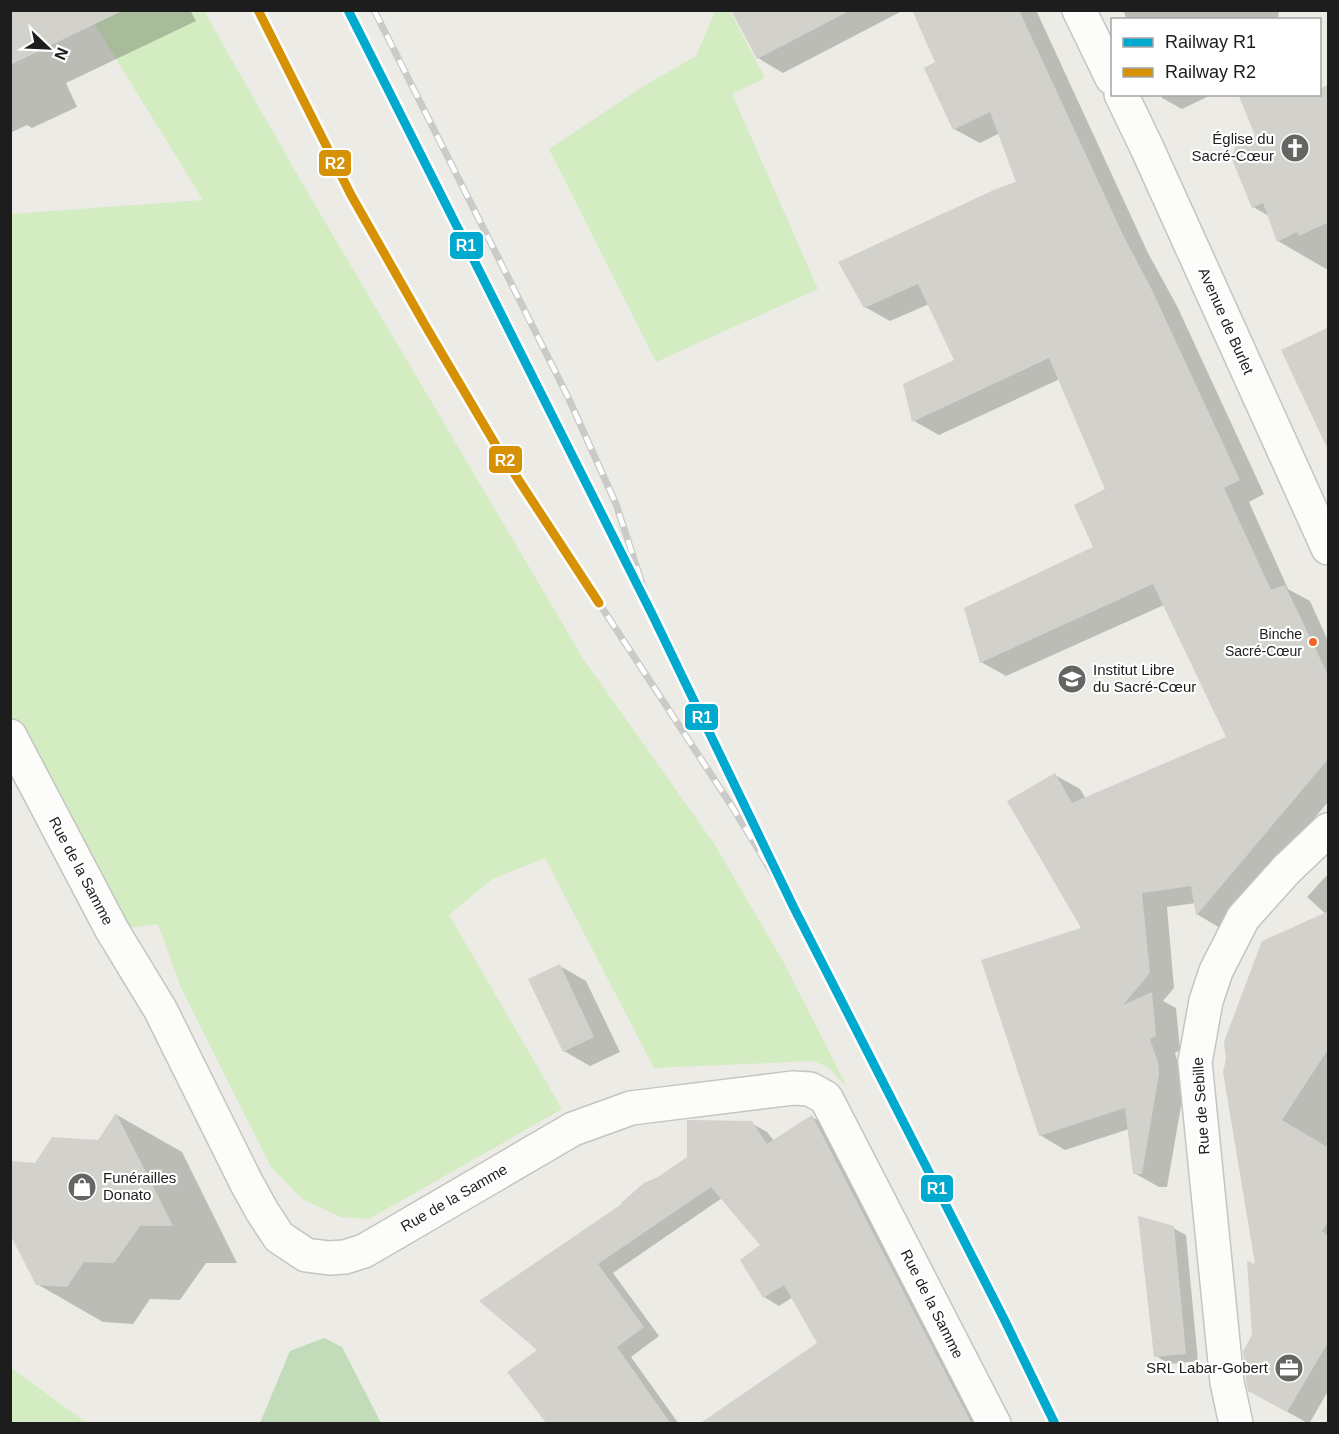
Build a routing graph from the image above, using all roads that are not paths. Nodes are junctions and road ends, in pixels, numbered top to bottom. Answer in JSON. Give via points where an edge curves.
{"nodes":[{"id":1,"x":1079,"y":10,"type":"edge"},
{"id":2,"x":1111,"y":74,"type":"edge"},
{"id":3,"x":1122,"y":96,"type":"edge"},
{"id":4,"x":1329,"y":548,"type":"edge"},
{"id":5,"x":10,"y":736,"type":"edge"},
{"id":6,"x":1329,"y":830,"type":"edge"},
{"id":7,"x":994,"y":1424,"type":"edge"},
{"id":8,"x":1236,"y":1424,"type":"edge"}],
"edges":[{"from":1,"to":2,"type":"street"},
{"from":3,"to":4,"type":"street","name":"Avenue de Burlet"},
{"from":5,"to":7,"type":"street","name":"Rue de la Samme","via":[[112,930],[160,1009],[246,1182],[279,1237],[306,1255],[345,1257],[364,1251],[573,1129],[632,1108],[810,1089],[826,1098]]},
{"from":6,"to":8,"type":"street","name":"Rue de Sebille","via":[[1243,918],[1216,971],[1195,1062],[1227,1382]]}]}
